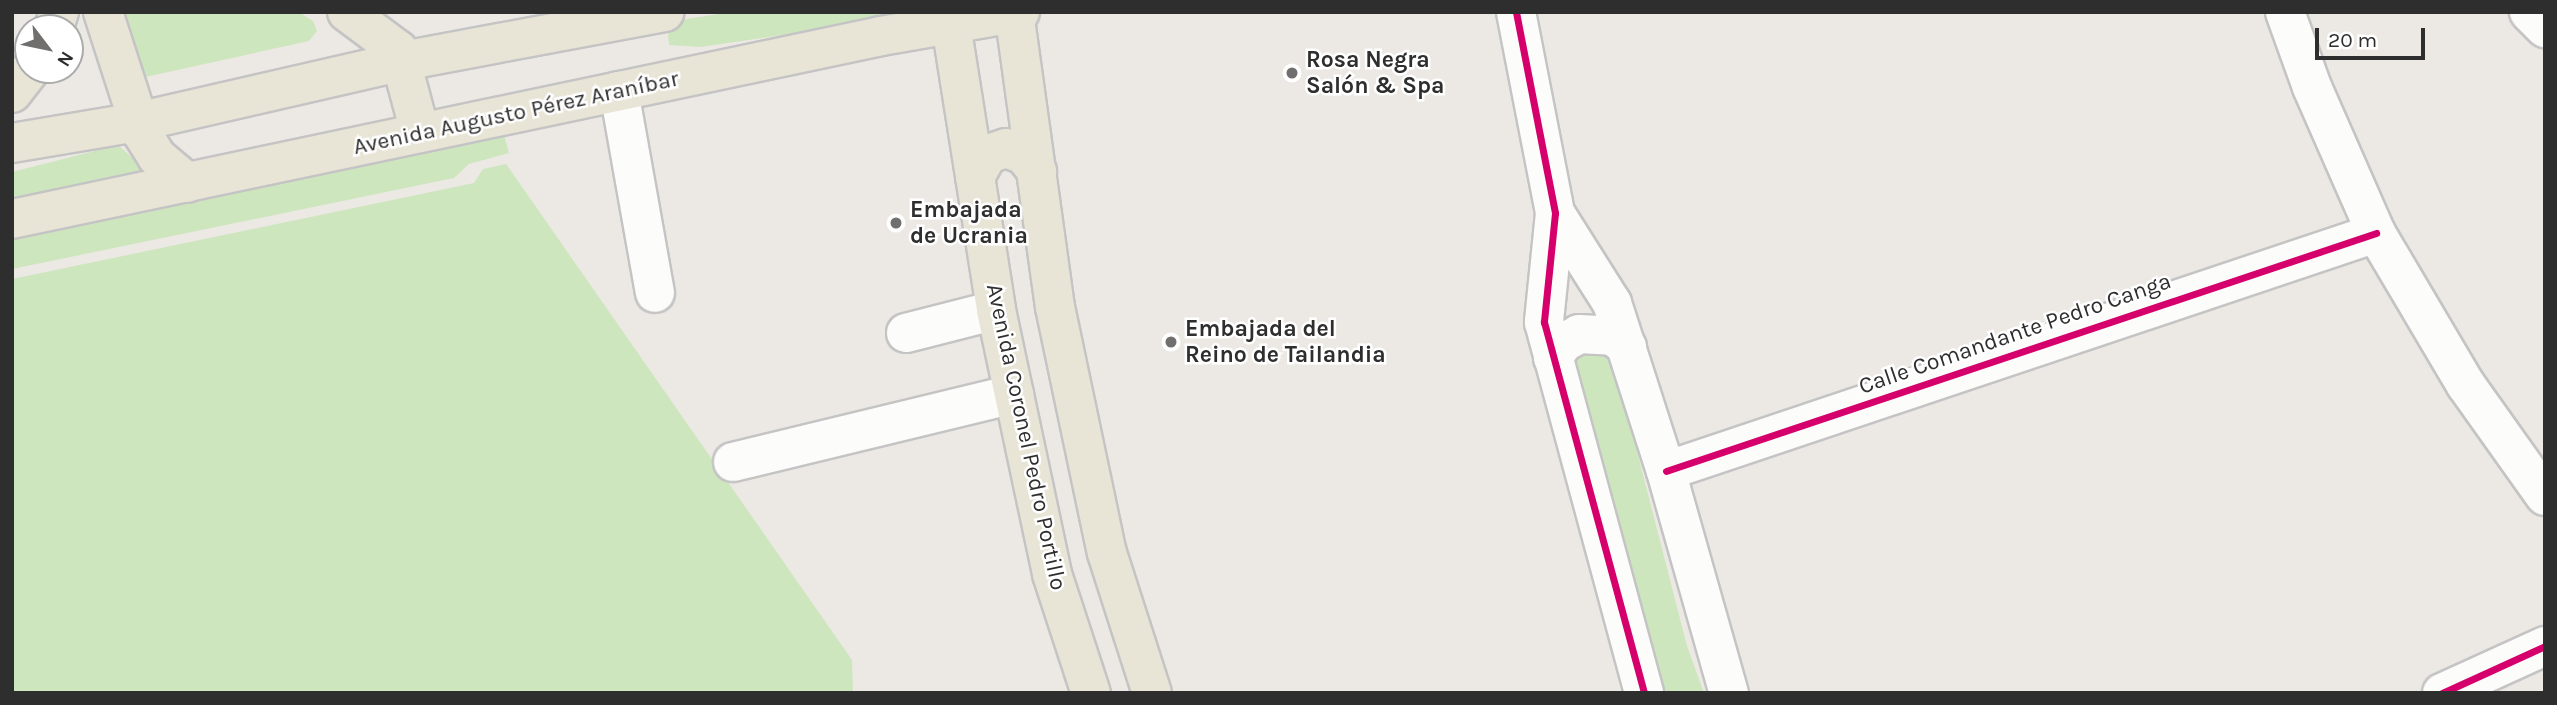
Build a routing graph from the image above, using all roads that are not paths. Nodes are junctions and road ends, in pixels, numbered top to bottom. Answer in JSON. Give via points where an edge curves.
{"nodes":[{"id":1,"x":103,"y":12,"type":"edge"},
{"id":2,"x":347,"y":12,"type":"edge"},
{"id":3,"x":664,"y":12,"type":"edge"},
{"id":4,"x":1516,"y":12,"type":"edge"},
{"id":5,"x":2285,"y":12,"type":"edge"},
{"id":6,"x":2529,"y":12,"type":"edge"},
{"id":7,"x":1016,"y":13,"type":"edge"},
{"id":8,"x":949,"y":19,"type":"edge"},
{"id":9,"x":2545,"y":28,"type":"edge"},
{"id":10,"x":403,"y":61,"type":"junction"},
{"id":11,"x":619,"y":91,"type":"junction"},
{"id":12,"x":137,"y":122,"type":"junction"},
{"id":13,"x":420,"y":132,"type":"junction"},
{"id":14,"x":12,"y":143,"type":"edge"},
{"id":15,"x":1037,"y":171,"type":"junction"},
{"id":16,"x":975,"y":177,"type":"junction"},
{"id":17,"x":188,"y":183,"type":"junction"},
{"id":18,"x":1555,"y":214,"type":"junction"},
{"id":19,"x":12,"y":219,"type":"edge"},
{"id":20,"x":2376,"y":233,"type":"junction"},
{"id":21,"x":654,"y":293,"type":"dead end"},
{"id":22,"x":996,"y":310,"type":"junction"},
{"id":23,"x":906,"y":333,"type":"dead end"},
{"id":24,"x":1627,"y":346,"type":"junction"},
{"id":25,"x":1553,"y":358,"type":"junction"},
{"id":26,"x":1014,"y":394,"type":"junction"},
{"id":27,"x":733,"y":462,"type":"dead end"},
{"id":28,"x":1666,"y":471,"type":"junction"},
{"id":29,"x":2545,"y":496,"type":"edge"},
{"id":30,"x":2545,"y":646,"type":"edge"},
{"id":31,"x":1091,"y":693,"type":"edge"},
{"id":32,"x":1152,"y":693,"type":"edge"},
{"id":33,"x":1644,"y":693,"type":"edge"},
{"id":34,"x":1729,"y":693,"type":"edge"},
{"id":35,"x":2442,"y":693,"type":"edge"}],
"edges":[{"from":1,"to":12,"type":"main road"},
{"from":2,"to":10,"type":"main road","via":[[383,36]]},
{"from":3,"to":10,"type":"main road"},
{"from":4,"to":18,"type":"street"},
{"from":5,"to":20,"type":"street","via":[[2312,87]]},
{"from":6,"to":9,"type":"street"},
{"from":7,"to":8,"type":"main road","name":"Avenida Augusto Pérez Araníbar"},
{"from":7,"to":15,"type":"main road"},
{"from":8,"to":11,"type":"main road","name":"Avenida Augusto Pérez Araníbar"},
{"from":8,"to":16,"type":"main road","name":"Avenida Coronel Pedro Portillo"},
{"from":10,"to":12,"type":"main road"},
{"from":10,"to":13,"type":"main road"},
{"from":11,"to":13,"type":"main road","name":"Avenida Augusto Pérez Araníbar"},
{"from":11,"to":21,"type":"street"},
{"from":12,"to":14,"type":"main road"},
{"from":12,"to":17,"type":"main road","via":[[157,157]]},
{"from":13,"to":17,"type":"main road","name":"Avenida Augusto Pérez Araníbar"},
{"from":15,"to":16,"type":"main road","via":[[1024,155],[1006,148],[988,154]]},
{"from":15,"to":32,"type":"main road","via":[[1055,307],[1107,553]]},
{"from":16,"to":22,"type":"main road","name":"Avenida Coronel Pedro Portillo"},
{"from":17,"to":19,"type":"main road","name":"Avenida Augusto Pérez Araníbar"},
{"from":18,"to":24,"type":"street","via":[[1598,276]]},
{"from":18,"to":25,"type":"street","via":[[1544,321]]},
{"from":20,"to":28,"type":"street","name":"Calle Comandante Pedro Canga"},
{"from":20,"to":29,"type":"street","via":[[2466,385]]},
{"from":22,"to":23,"type":"street"},
{"from":22,"to":26,"type":"main road","name":"Avenida Coronel Pedro Portillo"},
{"from":24,"to":25,"type":"street","via":[[1613,336],[1587,333],[1563,343]]},
{"from":24,"to":28,"type":"street"},
{"from":25,"to":33,"type":"street"},
{"from":26,"to":27,"type":"street"},
{"from":26,"to":31,"type":"main road","name":"Avenida Coronel Pedro Portillo","via":[[1052,573]]},
{"from":28,"to":34,"type":"street"},
{"from":30,"to":35,"type":"street"}]}
